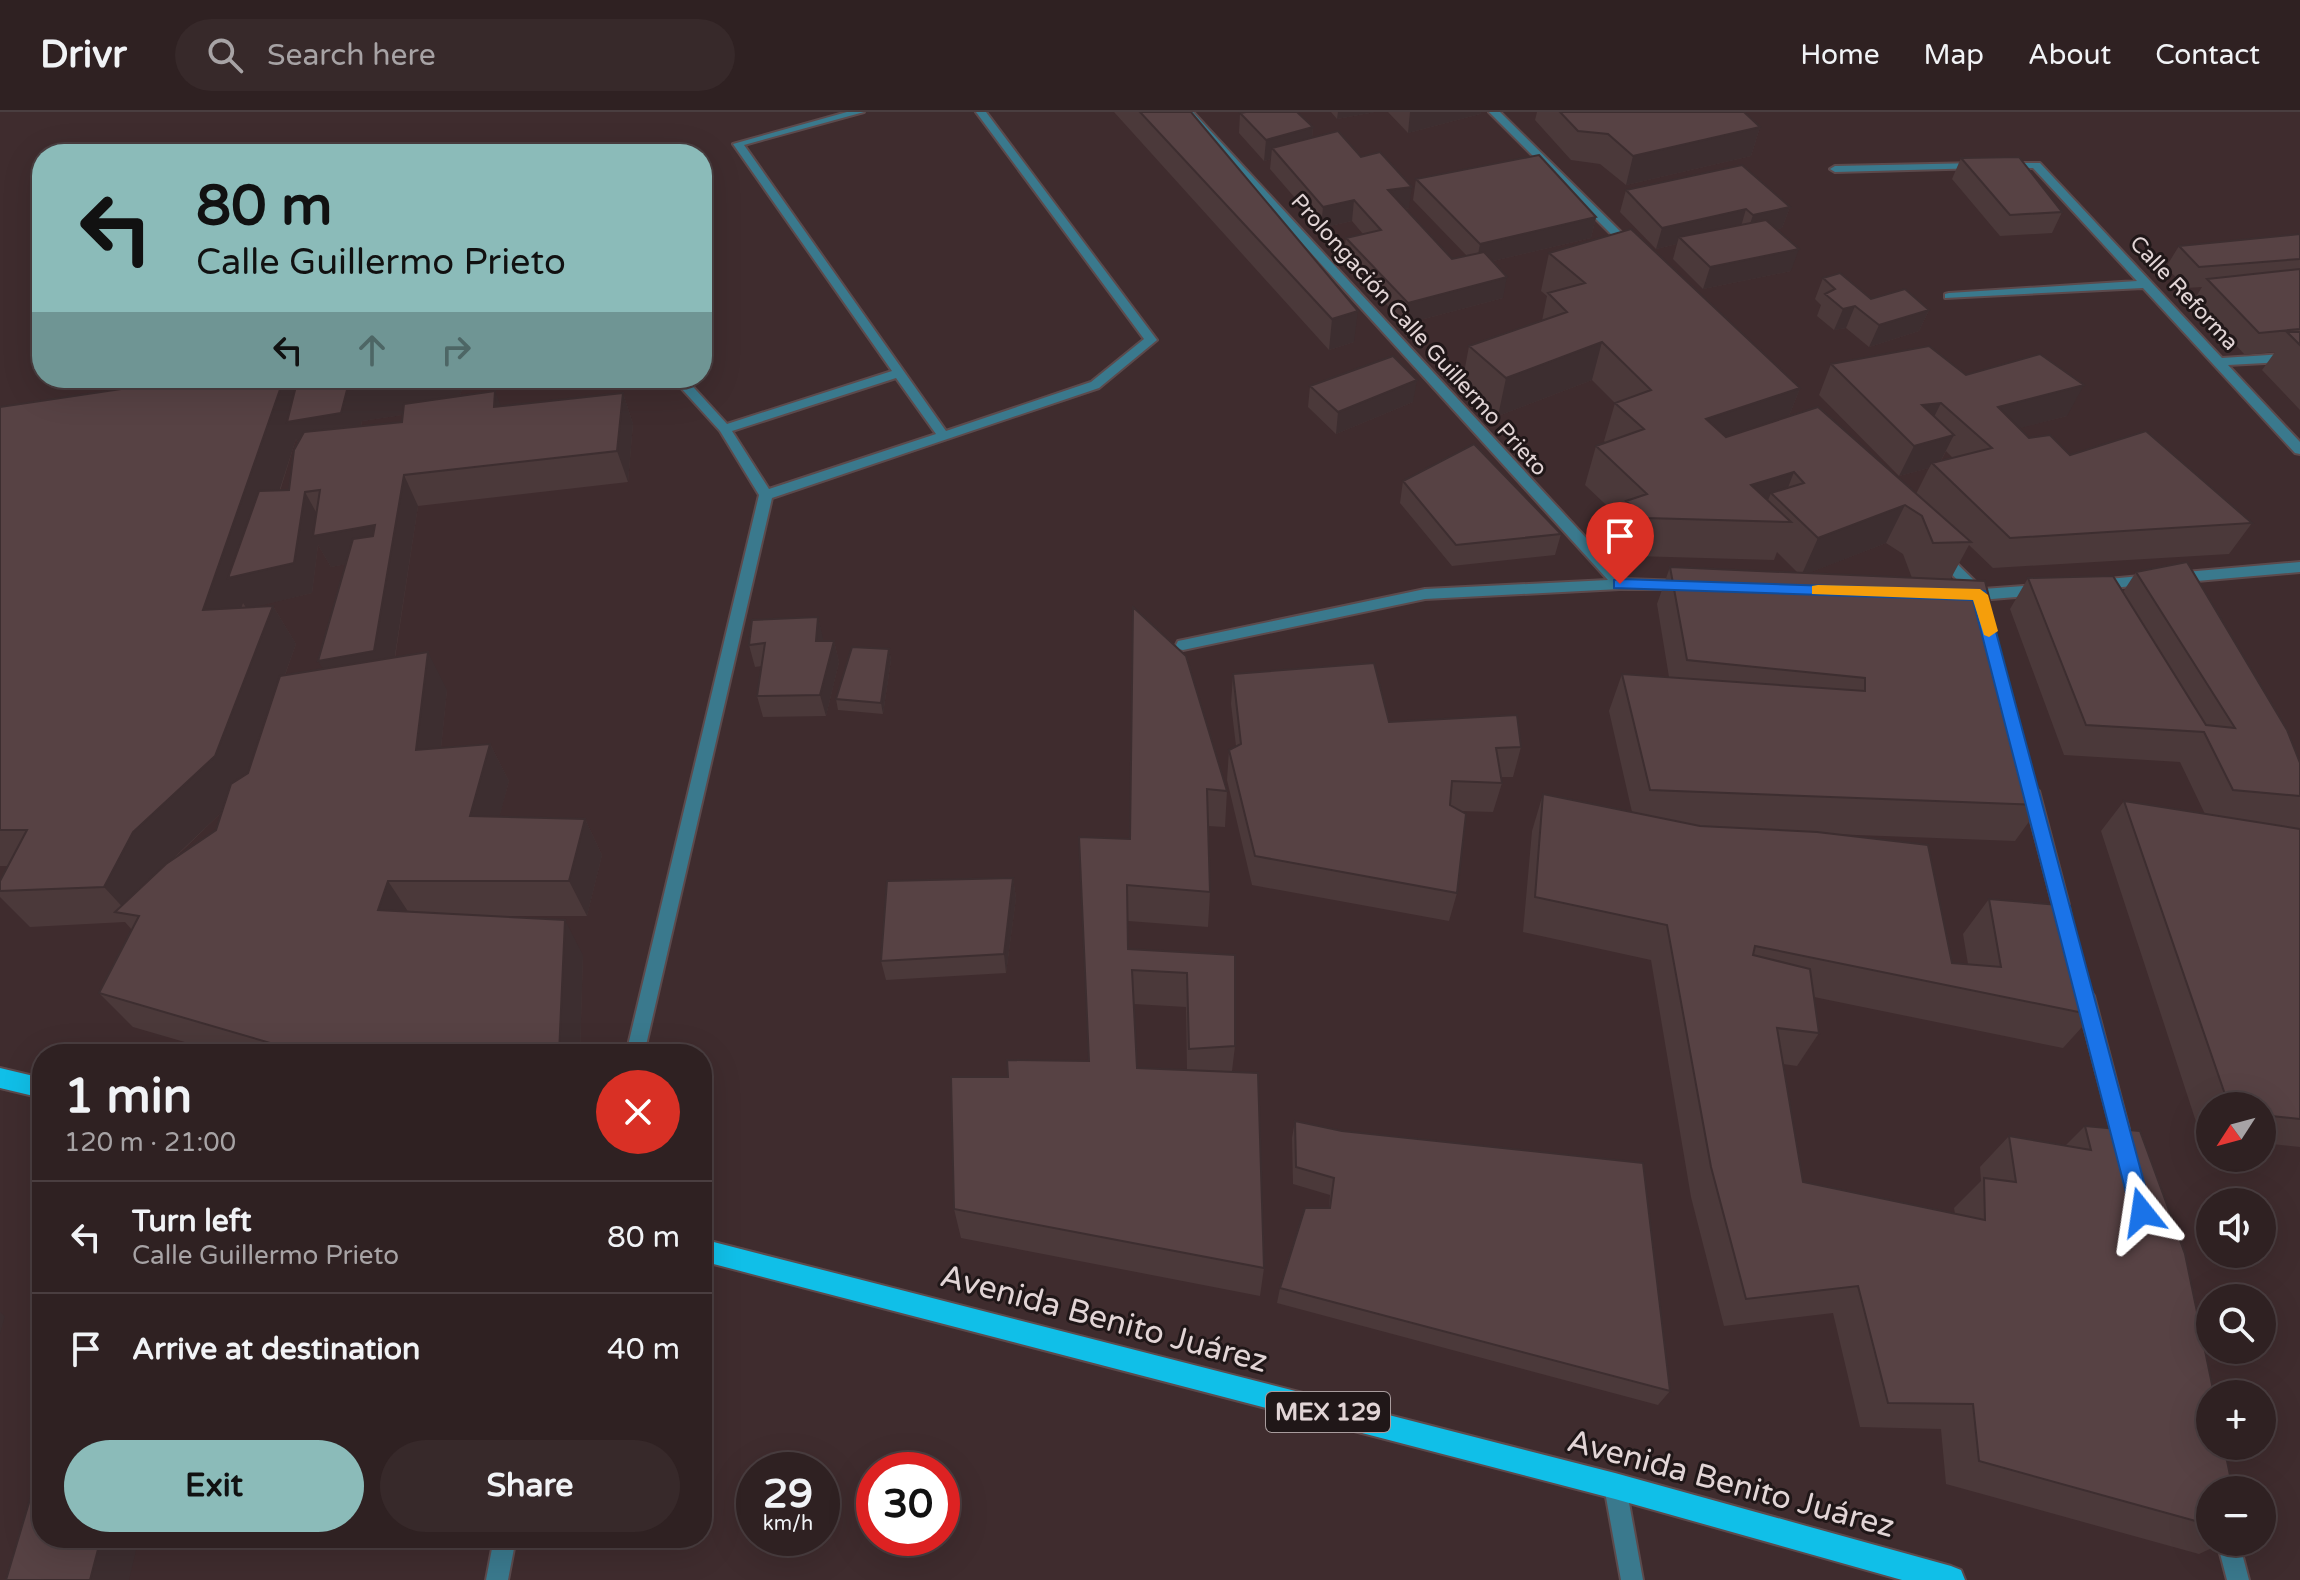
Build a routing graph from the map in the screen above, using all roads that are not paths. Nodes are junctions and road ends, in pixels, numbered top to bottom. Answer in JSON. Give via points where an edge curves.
{"nodes":[{"id":1,"x":859,"y":112,"type":"edge"},
{"id":2,"x":981,"y":112,"type":"edge"},
{"id":3,"x":1188,"y":112,"type":"edge"},
{"id":4,"x":1494,"y":112,"type":"edge"},
{"id":5,"x":1835,"y":169,"type":"dead end"},
{"id":6,"x":1641,"y":258,"type":"edge"},
{"id":7,"x":2148,"y":284,"type":"junction"},
{"id":8,"x":1949,"y":296,"type":"dead end"},
{"id":9,"x":2300,"y":357,"type":"edge"},
{"id":10,"x":2221,"y":362,"type":"junction"},
{"id":11,"x":899,"y":373,"type":"junction"},
{"id":12,"x":687,"y":388,"type":"edge"},
{"id":13,"x":725,"y":429,"type":"junction"},
{"id":14,"x":944,"y":437,"type":"junction"},
{"id":15,"x":2300,"y":450,"type":"edge"},
{"id":16,"x":766,"y":495,"type":"junction"},
{"id":17,"x":1935,"y":550,"type":"edge"},
{"id":18,"x":2300,"y":567,"type":"edge"},
{"id":19,"x":1620,"y":584,"type":"junction"},
{"id":20,"x":1698,"y":586,"type":"edge"},
{"id":21,"x":2087,"y":586,"type":"edge"},
{"id":22,"x":2056,"y":588,"type":"edge"},
{"id":23,"x":1949,"y":594,"type":"edge"},
{"id":24,"x":1982,"y":603,"type":"junction"},
{"id":25,"x":1183,"y":645,"type":"dead end"},
{"id":26,"x":2028,"y":780,"type":"edge"},
{"id":27,"x":2073,"y":950,"type":"edge"},
{"id":28,"x":2081,"y":981,"type":"edge"},
{"id":29,"x":637,"y":1044,"type":"edge"},
{"id":30,"x":0,"y":1078,"type":"edge"},
{"id":31,"x":32,"y":1086,"type":"edge"},
{"id":32,"x":2129,"y":1166,"type":"edge"},
{"id":33,"x":712,"y":1253,"type":"edge"},
{"id":34,"x":1615,"y":1486,"type":"junction"},
{"id":35,"x":503,"y":1548,"type":"edge"},
{"id":36,"x":2232,"y":1556,"type":"edge"},
{"id":37,"x":497,"y":1580,"type":"edge"},
{"id":38,"x":1632,"y":1580,"type":"edge"},
{"id":39,"x":1951,"y":1580,"type":"edge"},
{"id":40,"x":2238,"y":1580,"type":"edge"}],
"edges":[{"from":1,"to":11,"type":"street","via":[[738,144]]},
{"from":2,"to":14,"type":"street","via":[[1151,340],[1095,385]]},
{"from":3,"to":19,"type":"street","name":"Prolongación Calle Guillermo Prieto"},
{"from":4,"to":6,"type":"street"},
{"from":5,"to":7,"type":"street","name":"Calle Reforma","via":[[2036,165]]},
{"from":7,"to":8,"type":"street"},
{"from":7,"to":10,"type":"street","name":"Calle Reforma"},
{"from":9,"to":10,"type":"street"},
{"from":10,"to":15,"type":"street","name":"Calle Reforma"},
{"from":11,"to":13,"type":"street"},
{"from":11,"to":14,"type":"street"},
{"from":12,"to":13,"type":"street"},
{"from":13,"to":16,"type":"street"},
{"from":14,"to":16,"type":"street"},
{"from":16,"to":29,"type":"street"},
{"from":17,"to":24,"type":"street"},
{"from":18,"to":21,"type":"street"},
{"from":19,"to":20,"type":"street"},
{"from":19,"to":25,"type":"street","via":[[1425,594]]},
{"from":22,"to":24,"type":"street"},
{"from":23,"to":24,"type":"street"},
{"from":26,"to":27,"type":"street"},
{"from":28,"to":32,"type":"street"},
{"from":30,"to":31,"type":"main road"},
{"from":33,"to":34,"type":"main road","name":"Avenida Benito Juárez","number":"MEX 129"},
{"from":34,"to":38,"type":"street"},
{"from":34,"to":39,"type":"main road","name":"Avenida Benito Juárez","number":"MEX 129"},
{"from":35,"to":37,"type":"street"},
{"from":36,"to":40,"type":"street"}]}
